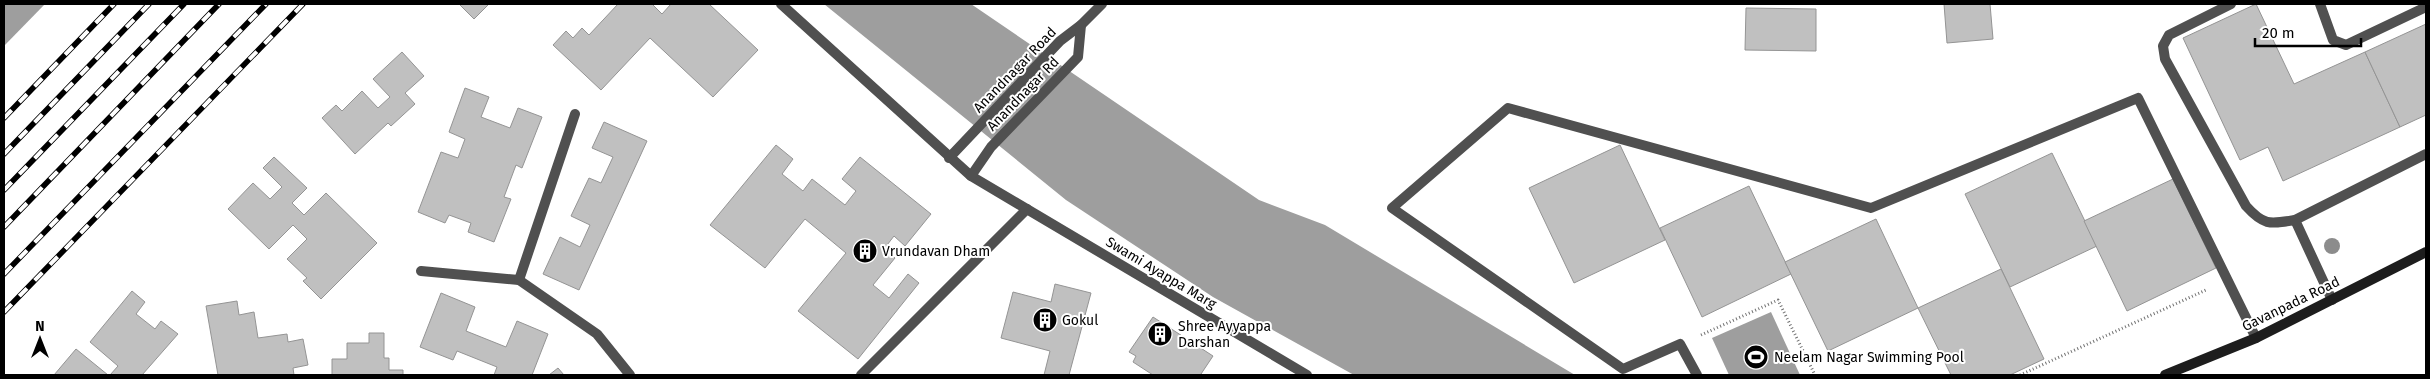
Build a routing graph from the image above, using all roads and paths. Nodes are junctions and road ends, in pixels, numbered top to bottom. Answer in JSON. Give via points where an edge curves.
{"nodes":[{"id":1,"x":781,"y":4,"type":"edge"},
{"id":2,"x":1102,"y":4,"type":"edge"},
{"id":3,"x":2231,"y":4,"type":"edge"},
{"id":4,"x":2320,"y":4,"type":"edge"},
{"id":5,"x":2426,"y":7,"type":"edge"},
{"id":6,"x":1081,"y":25,"type":"junction"},
{"id":7,"x":575,"y":114,"type":"dead end"},
{"id":8,"x":2426,"y":154,"type":"edge"},
{"id":9,"x":949,"y":158,"type":"junction"},
{"id":10,"x":971,"y":176,"type":"junction"},
{"id":11,"x":1027,"y":209,"type":"junction"},
{"id":12,"x":2296,"y":220,"type":"junction"},
{"id":13,"x":2426,"y":252,"type":"edge"},
{"id":14,"x":421,"y":271,"type":"dead end"},
{"id":15,"x":520,"y":280,"type":"junction"},
{"id":16,"x":2227,"y":280,"type":"junction"},
{"id":17,"x":2332,"y":300,"type":"junction"},
{"id":18,"x":2256,"y":338,"type":"junction"},
{"id":19,"x":1680,"y":344,"type":"junction"},
{"id":20,"x":630,"y":375,"type":"edge"},
{"id":21,"x":862,"y":375,"type":"edge"},
{"id":22,"x":1307,"y":375,"type":"edge"},
{"id":23,"x":1697,"y":375,"type":"edge"},
{"id":24,"x":1815,"y":375,"type":"edge"},
{"id":25,"x":2020,"y":375,"type":"edge"},
{"id":26,"x":2165,"y":375,"type":"edge"}],
"edges":[{"from":1,"to":9,"type":"street","name":"Swami Ayappa Marg"},
{"from":2,"to":6,"type":"street","name":"Anandnagar Road"},
{"from":3,"to":12,"type":"street","via":[[2169,35],[2163,46],[2165,59],[2246,206],[2259,220],[2272,224]]},
{"from":4,"to":5,"type":"street","via":[[2333,40],[2346,45]]},
{"from":6,"to":9,"type":"street","name":"Anandnagar Road","via":[[1060,41]]},
{"from":6,"to":10,"type":"street","name":"Anandnagar Rd","via":[[1078,57],[991,146]]},
{"from":7,"to":15,"type":"street"},
{"from":8,"to":12,"type":"street"},
{"from":9,"to":10,"type":"street","name":"Swami Ayappa Marg"},
{"from":10,"to":11,"type":"street","name":"Swami Ayappa Marg"},
{"from":11,"to":21,"type":"street"},
{"from":11,"to":22,"type":"street","name":"Swami Ayappa Marg"},
{"from":12,"to":17,"type":"street"},
{"from":13,"to":17,"type":"street","name":"Gavanpada Road"},
{"from":14,"to":15,"type":"street"},
{"from":15,"to":20,"type":"street","via":[[597,334]]},
{"from":16,"to":18,"type":"street"},
{"from":16,"to":19,"type":"street","via":[[2138,98],[1870,208],[1508,108],[1392,208],[1623,369]]},
{"from":16,"to":25,"type":"path"},
{"from":17,"to":18,"type":"street","name":"Gavanpada Road"},
{"from":18,"to":26,"type":"street","name":"Gavanpada Road"},
{"from":19,"to":23,"type":"street"},
{"from":19,"to":24,"type":"path","via":[[1778,300]]}]}
